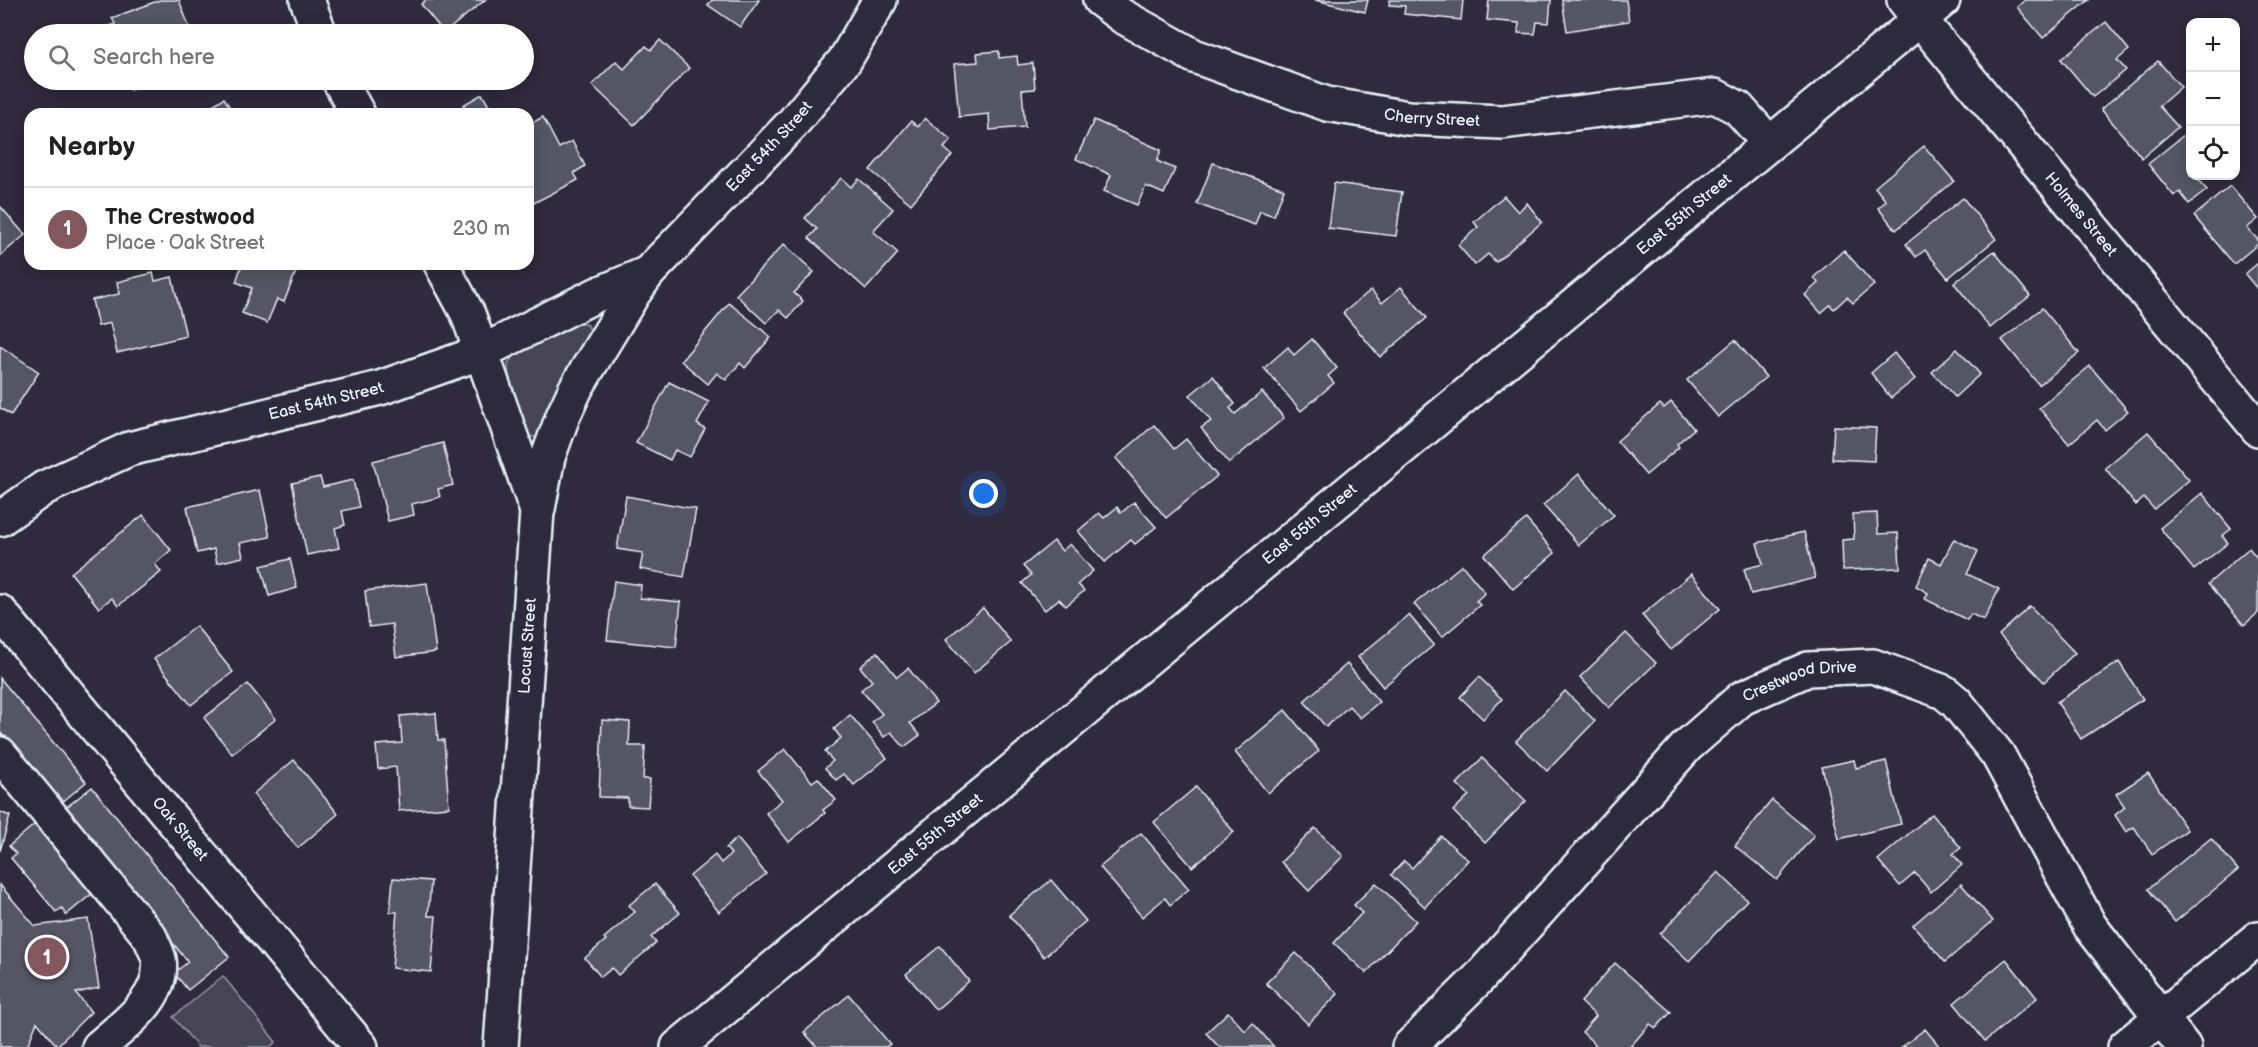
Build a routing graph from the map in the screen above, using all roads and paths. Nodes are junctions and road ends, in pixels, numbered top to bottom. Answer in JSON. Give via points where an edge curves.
{"nodes":[{"id":1,"x":307,"y":0,"type":"edge"},
{"id":2,"x":1100,"y":0,"type":"edge"},
{"id":3,"x":886,"y":3,"type":"edge"},
{"id":4,"x":1922,"y":6,"type":"edge"},
{"id":5,"x":316,"y":24,"type":"edge"},
{"id":6,"x":345,"y":90,"type":"edge"},
{"id":7,"x":355,"y":108,"type":"edge"},
{"id":8,"x":1769,"y":143,"type":"junction"},
{"id":9,"x":444,"y":270,"type":"edge"},
{"id":10,"x":648,"y":273,"type":"junction"},
{"id":11,"x":482,"y":352,"type":"junction"},
{"id":12,"x":2258,"y":429,"type":"edge"},
{"id":13,"x":537,"y":511,"type":"junction"},
{"id":14,"x":0,"y":519,"type":"edge"},
{"id":15,"x":0,"y":612,"type":"edge"},
{"id":16,"x":0,"y":754,"type":"edge"},
{"id":17,"x":2258,"y":938,"type":"edge"},
{"id":18,"x":2160,"y":1018,"type":"junction"},
{"id":19,"x":99,"y":1047,"type":"edge"},
{"id":20,"x":361,"y":1047,"type":"edge"},
{"id":21,"x":501,"y":1047,"type":"edge"},
{"id":22,"x":678,"y":1047,"type":"edge"},
{"id":23,"x":1409,"y":1047,"type":"edge"},
{"id":24,"x":2125,"y":1047,"type":"edge"},
{"id":25,"x":2184,"y":1047,"type":"edge"}],
"edges":[{"from":1,"to":5,"type":"street"},
{"from":2,"to":8,"type":"street","name":"Cherry Street","via":[[1194,56],[1327,104],[1408,118],[1502,122],[1715,96],[1738,108]]},
{"from":3,"to":10,"type":"street","name":"East 54th Street","via":[[792,124]]},
{"from":4,"to":8,"type":"street","name":"East 55th Street"},
{"from":4,"to":12,"type":"street","name":"Holmes Street"},
{"from":6,"to":7,"type":"street"},
{"from":8,"to":22,"type":"street","name":"East 55th Street"},
{"from":9,"to":11,"type":"street","name":"Locust Street","via":[[468,314]]},
{"from":10,"to":11,"type":"street","name":"East 54th Street"},
{"from":10,"to":13,"type":"street","name":"East 54th Street","via":[[576,388],[548,457]]},
{"from":11,"to":13,"type":"street","name":"Locust Street"},
{"from":11,"to":14,"type":"street","name":"East 54th Street","via":[[380,388],[129,449],[44,488]]},
{"from":13,"to":21,"type":"street","name":"Locust Street"},
{"from":15,"to":20,"type":"street","name":"Oak Street"},
{"from":16,"to":19,"type":"street","via":[[150,937],[159,959],[156,986],[138,1012]]},
{"from":17,"to":18,"type":"street"},
{"from":18,"to":23,"type":"street","name":"Crestwood Drive","via":[[2090,926],[1998,755],[1956,702],[1944,692],[1873,666],[1808,669],[1742,698],[1688,746],[1478,979]]},
{"from":18,"to":24,"type":"street"},
{"from":18,"to":25,"type":"street","name":"Crestwood Drive"}]}
